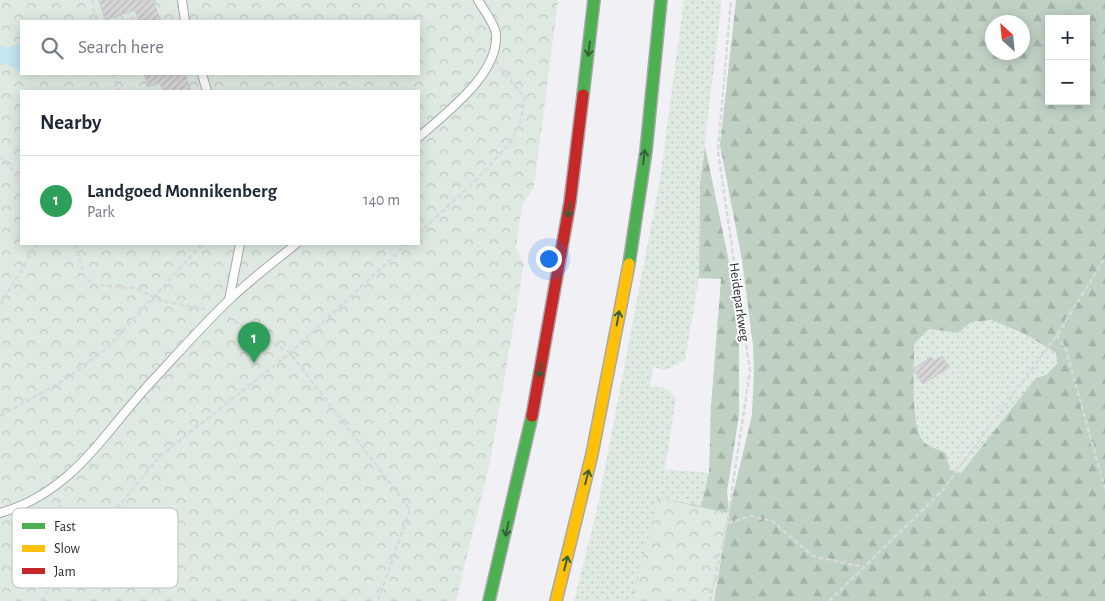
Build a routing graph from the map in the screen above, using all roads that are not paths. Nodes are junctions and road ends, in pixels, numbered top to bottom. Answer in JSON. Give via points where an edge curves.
{"nodes":[{"id":1,"x":182,"y":0,"type":"edge"},
{"id":2,"x":478,"y":0,"type":"edge"},
{"id":3,"x":594,"y":0,"type":"edge"},
{"id":4,"x":662,"y":0,"type":"edge"},
{"id":5,"x":185,"y":20,"type":"edge"},
{"id":6,"x":202,"y":75,"type":"edge"},
{"id":7,"x":207,"y":90,"type":"edge"},
{"id":8,"x":420,"y":136,"type":"edge"},
{"id":9,"x":240,"y":245,"type":"edge"},
{"id":10,"x":295,"y":245,"type":"edge"},
{"id":11,"x":229,"y":300,"type":"junction"},
{"id":12,"x":16,"y":508,"type":"edge"},
{"id":13,"x":489,"y":601,"type":"edge"},
{"id":14,"x":556,"y":601,"type":"edge"}],
"edges":[{"from":1,"to":5,"type":"lane"},
{"from":2,"to":8,"type":"lane","via":[[496,33],[493,58],[467,94]]},
{"from":3,"to":13,"type":"highway","one_way":true,"via":[[570,202],[529,432]]},
{"from":14,"to":4,"type":"highway","one_way":true,"via":[[596,439],[639,203]]},
{"from":6,"to":7,"type":"lane"},
{"from":9,"to":11,"type":"lane"},
{"from":10,"to":11,"type":"lane"},
{"from":11,"to":12,"type":"lane","via":[[128,406],[77,470],[51,490]]}]}
